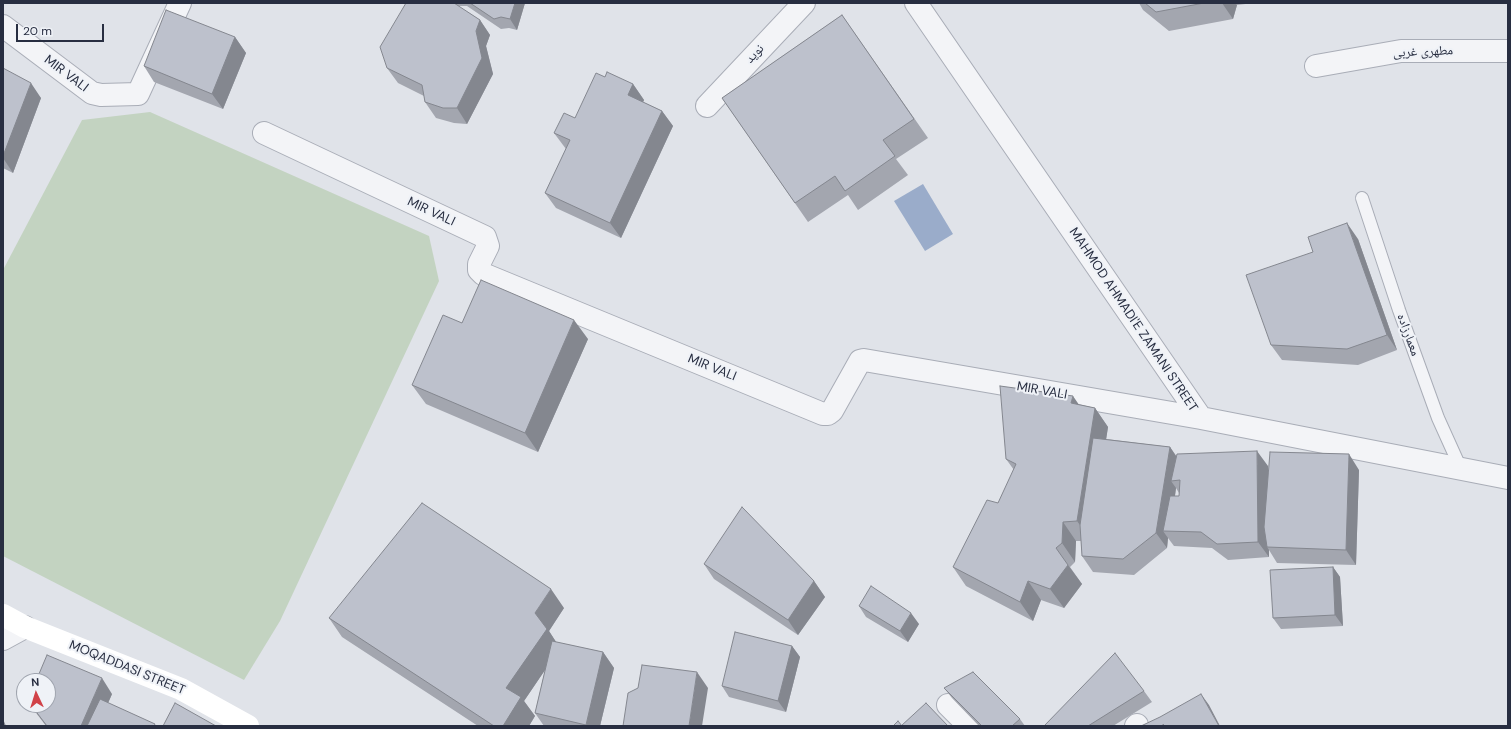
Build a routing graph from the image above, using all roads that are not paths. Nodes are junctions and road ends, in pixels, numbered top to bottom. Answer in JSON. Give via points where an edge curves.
{"nodes":[{"id":1,"x":180,"y":3,"type":"edge"},
{"id":2,"x":804,"y":3,"type":"edge"},
{"id":3,"x":916,"y":3,"type":"edge"},
{"id":4,"x":3,"y":26,"type":"edge"},
{"id":5,"x":1508,"y":51,"type":"edge"},
{"id":6,"x":1316,"y":66,"type":"dead end"},
{"id":7,"x":707,"y":106,"type":"dead end"},
{"id":8,"x":264,"y":133,"type":"dead end"},
{"id":9,"x":1362,"y":198,"type":"dead end"},
{"id":10,"x":1201,"y":418,"type":"junction"},
{"id":11,"x":1461,"y":469,"type":"junction"},
{"id":12,"x":1508,"y":478,"type":"edge"},
{"id":13,"x":3,"y":616,"type":"edge"},
{"id":14,"x":25,"y":627,"type":"junction"},
{"id":15,"x":3,"y":639,"type":"edge"},
{"id":16,"x":948,"y":705,"type":"edge"},
{"id":17,"x":248,"y":726,"type":"edge"},
{"id":18,"x":969,"y":726,"type":"edge"}],
"edges":[{"from":1,"to":4,"type":"street","name":"MIR VALI","via":[[138,94],[92,93]]},
{"from":2,"to":7,"type":"street","name":"نوید"},
{"from":3,"to":10,"type":"street","name":"MAHMOD AHMADI'E ZAMANI STREET"},
{"from":5,"to":6,"type":"street","name":"مطهری غربی","via":[[1401,51]]},
{"from":8,"to":10,"type":"street","name":"MIR VALI","via":[[484,238],[488,246],[479,264],[479,270],[483,274],[823,414],[832,411],[860,361],[864,360]]},
{"from":9,"to":11,"type":"lane","name":"معمارزاده","via":[[1438,418]]},
{"from":10,"to":11,"type":"street","name":"MAHMOD AHMADI'E ZAMANI STREET"},
{"from":11,"to":12,"type":"street","name":"MAHMOD AHMADI'E ZAMANI STREET"},
{"from":13,"to":14,"type":"main road","name":"MOQADDASI STREET"},
{"from":14,"to":15,"type":"street"},
{"from":14,"to":17,"type":"main road","name":"MOQADDASI STREET","via":[[181,690]]},
{"from":16,"to":18,"type":"street"}]}
